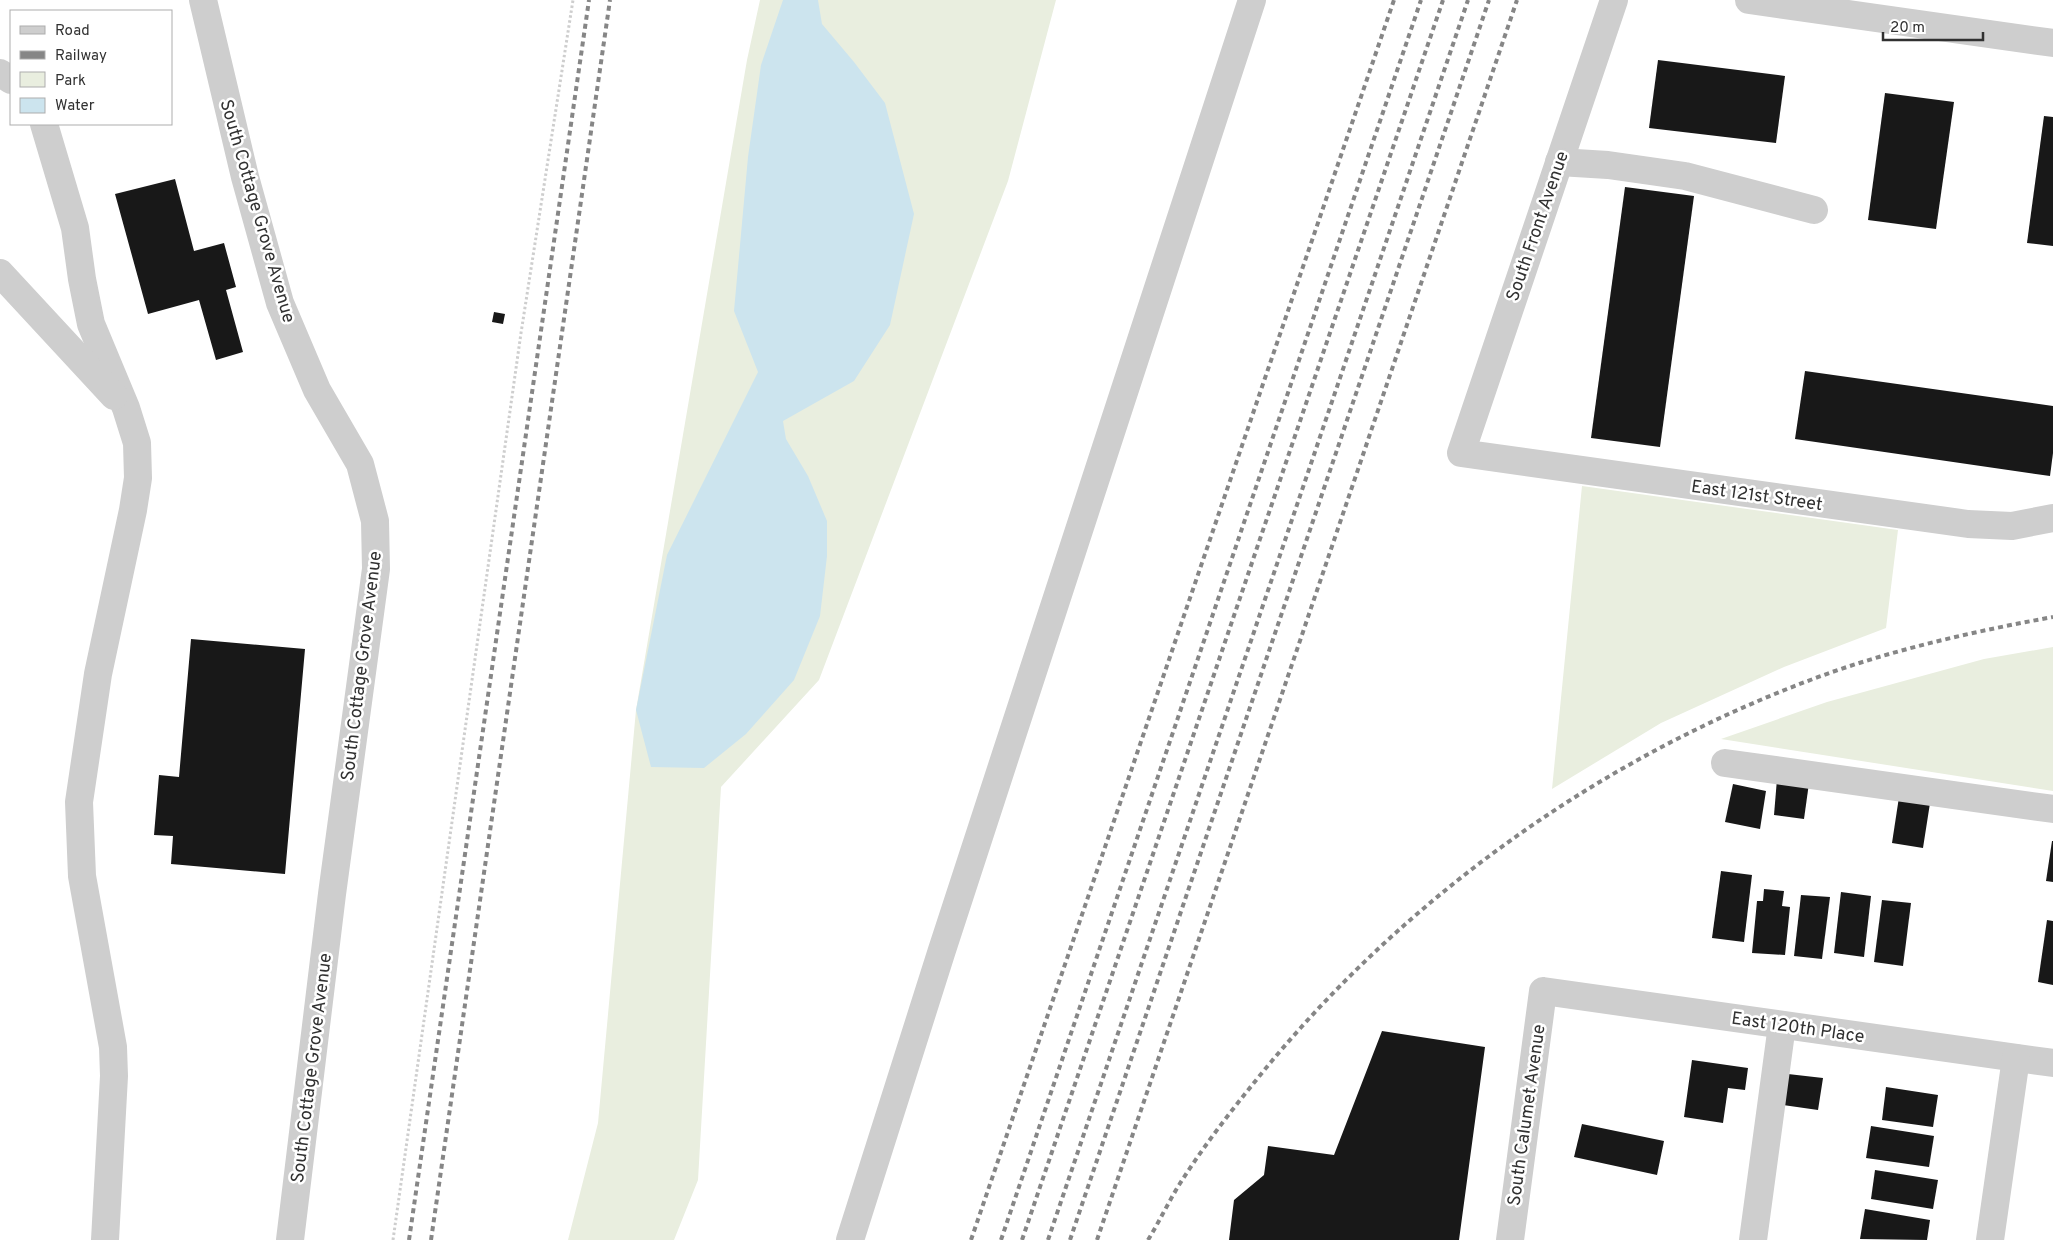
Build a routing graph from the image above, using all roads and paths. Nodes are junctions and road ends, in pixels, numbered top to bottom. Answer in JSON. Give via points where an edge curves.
{"nodes":[{"id":1,"x":203,"y":0,"type":"edge"},
{"id":2,"x":573,"y":0,"type":"edge"},
{"id":3,"x":1252,"y":0,"type":"edge"},
{"id":4,"x":1614,"y":0,"type":"edge"},
{"id":5,"x":1749,"y":0,"type":"edge"},
{"id":6,"x":2053,"y":43,"type":"edge"},
{"id":7,"x":44,"y":125,"type":"edge"},
{"id":8,"x":1559,"y":162,"type":"junction"},
{"id":9,"x":1814,"y":210,"type":"dead end"},
{"id":10,"x":0,"y":274,"type":"edge"},
{"id":11,"x":126,"y":408,"type":"junction"},
{"id":12,"x":1461,"y":453,"type":"joint"},
{"id":13,"x":2053,"y":518,"type":"edge"},
{"id":14,"x":1725,"y":764,"type":"dead end"},
{"id":15,"x":2053,"y":809,"type":"edge"},
{"id":16,"x":1543,"y":991,"type":"joint"},
{"id":17,"x":1782,"y":1025,"type":"junction"},
{"id":18,"x":2016,"y":1058,"type":"junction"},
{"id":19,"x":2053,"y":1063,"type":"edge"},
{"id":20,"x":105,"y":1240,"type":"edge"},
{"id":21,"x":290,"y":1240,"type":"edge"},
{"id":22,"x":393,"y":1240,"type":"edge"},
{"id":23,"x":850,"y":1240,"type":"edge"},
{"id":24,"x":1510,"y":1240,"type":"edge"},
{"id":25,"x":1753,"y":1240,"type":"edge"},
{"id":26,"x":1990,"y":1240,"type":"edge"}],
"edges":[{"from":1,"to":21,"type":"street","name":"South Cottage Grove Avenue","via":[[245,178],[280,303],[317,390],[360,464],[375,521],[376,569]]},
{"from":2,"to":22,"type":"path","via":[[521,333]]},
{"from":3,"to":23,"type":"street"},
{"from":4,"to":8,"type":"street","name":"South Front Avenue"},
{"from":5,"to":6,"type":"street"},
{"from":7,"to":11,"type":"street","via":[[75,228],[91,324]]},
{"from":8,"to":9,"type":"street","via":[[1685,176]]},
{"from":8,"to":12,"type":"street","name":"South Front Avenue"},
{"from":10,"to":11,"type":"street"},
{"from":11,"to":20,"type":"street","via":[[137,443],[138,478],[98,674],[79,802],[82,876],[113,1047]]},
{"from":12,"to":13,"type":"street","name":"East 121st Street","via":[[1968,524],[2012,526]]},
{"from":14,"to":15,"type":"street"},
{"from":16,"to":17,"type":"street","name":"East 120th Place"},
{"from":16,"to":24,"type":"street","name":"South Calumet Avenue"},
{"from":17,"to":18,"type":"street","name":"East 120th Place"},
{"from":17,"to":25,"type":"street"},
{"from":18,"to":19,"type":"street","name":"East 120th Place"},
{"from":18,"to":26,"type":"street"}]}
